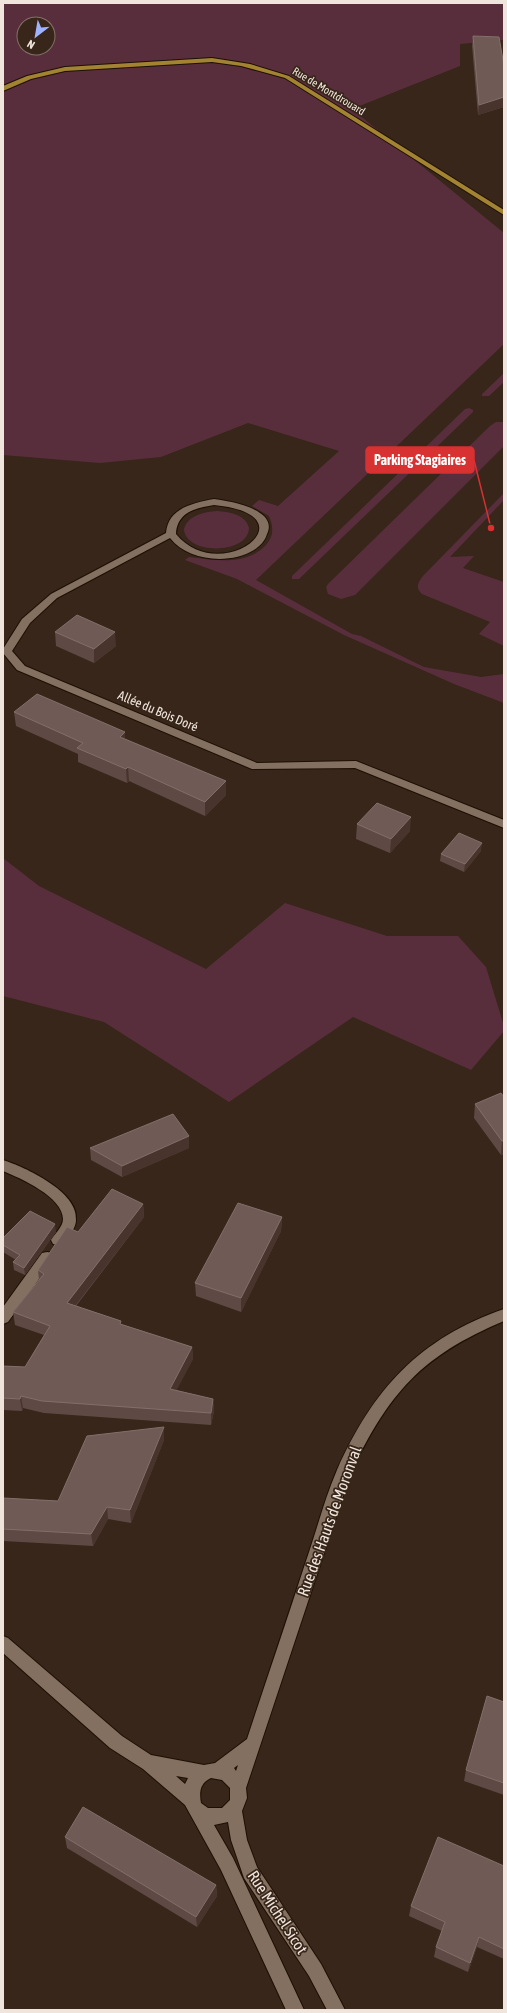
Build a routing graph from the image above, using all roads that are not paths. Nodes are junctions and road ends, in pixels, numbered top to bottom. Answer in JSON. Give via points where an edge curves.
{"nodes":[{"id":1,"x":3,"y":89,"type":"edge"},
{"id":2,"x":504,"y":213,"type":"edge"},
{"id":3,"x":171,"y":534,"type":"junction"},
{"id":4,"x":504,"y":824,"type":"edge"},
{"id":5,"x":3,"y":1165,"type":"edge"},
{"id":6,"x":504,"y":1315,"type":"edge"},
{"id":7,"x":3,"y":1318,"type":"edge"},
{"id":8,"x":3,"y":1643,"type":"edge"},
{"id":9,"x":252,"y":1745,"type":"junction"},
{"id":10,"x":149,"y":1763,"type":"junction"},
{"id":11,"x":211,"y":1772,"type":"junction"},
{"id":12,"x":238,"y":1789,"type":"junction"},
{"id":13,"x":194,"y":1806,"type":"junction"},
{"id":14,"x":234,"y":1809,"type":"junction"},
{"id":15,"x":295,"y":2010,"type":"edge"},
{"id":16,"x":336,"y":2010,"type":"edge"}],
"edges":[{"from":1,"to":2,"type":"main road","name":"Rue de Montdrouard","via":[[29,77],[65,69],[212,60],[257,67],[287,77]]},
{"from":3,"to":3,"type":"street","via":[[179,545],[191,551],[222,556],[251,548],[260,540],[264,531],[263,522],[256,513],[237,505],[214,502],[186,510],[172,522]]},
{"from":3,"to":4,"type":"street","name":"Allée du Bois Doré","via":[[54,596],[26,620],[6,650],[21,668],[256,767],[356,764]]},
{"from":5,"to":7,"type":"street","via":[[58,1195],[67,1206],[70,1219],[66,1230]]},
{"from":6,"to":9,"type":"street","name":"Rue des Hauts de Moronval","via":[[482,1323],[429,1352],[390,1391],[364,1430],[344,1471]]},
{"from":8,"to":10,"type":"street","name":"Rue Michel Sicot","via":[[116,1742]]},
{"from":9,"to":11,"type":"street"},
{"from":9,"to":12,"type":"street","name":"Rue des Hauts de Moronval"},
{"from":10,"to":11,"type":"street","name":"Rue Michel Sicot"},
{"from":10,"to":13,"type":"street","name":"Rue Michel Sicot"},
{"from":11,"to":12,"type":"street","name":"Rue Michel Sicot","via":[[231,1776]]},
{"from":11,"to":13,"type":"street","via":[[193,1783],[190,1791]]},
{"from":12,"to":14,"type":"street","name":"Rue Michel Sicot","via":[[239,1796]]},
{"from":13,"to":14,"type":"street","name":"Rue Michel Sicot","via":[[212,1819],[221,1818]]},
{"from":13,"to":15,"type":"street","name":"Rue Michel Sicot","via":[[228,1864]]},
{"from":14,"to":16,"type":"street","name":"Rue Michel Sicot","via":[[241,1847],[250,1872],[315,1970]]}]}
